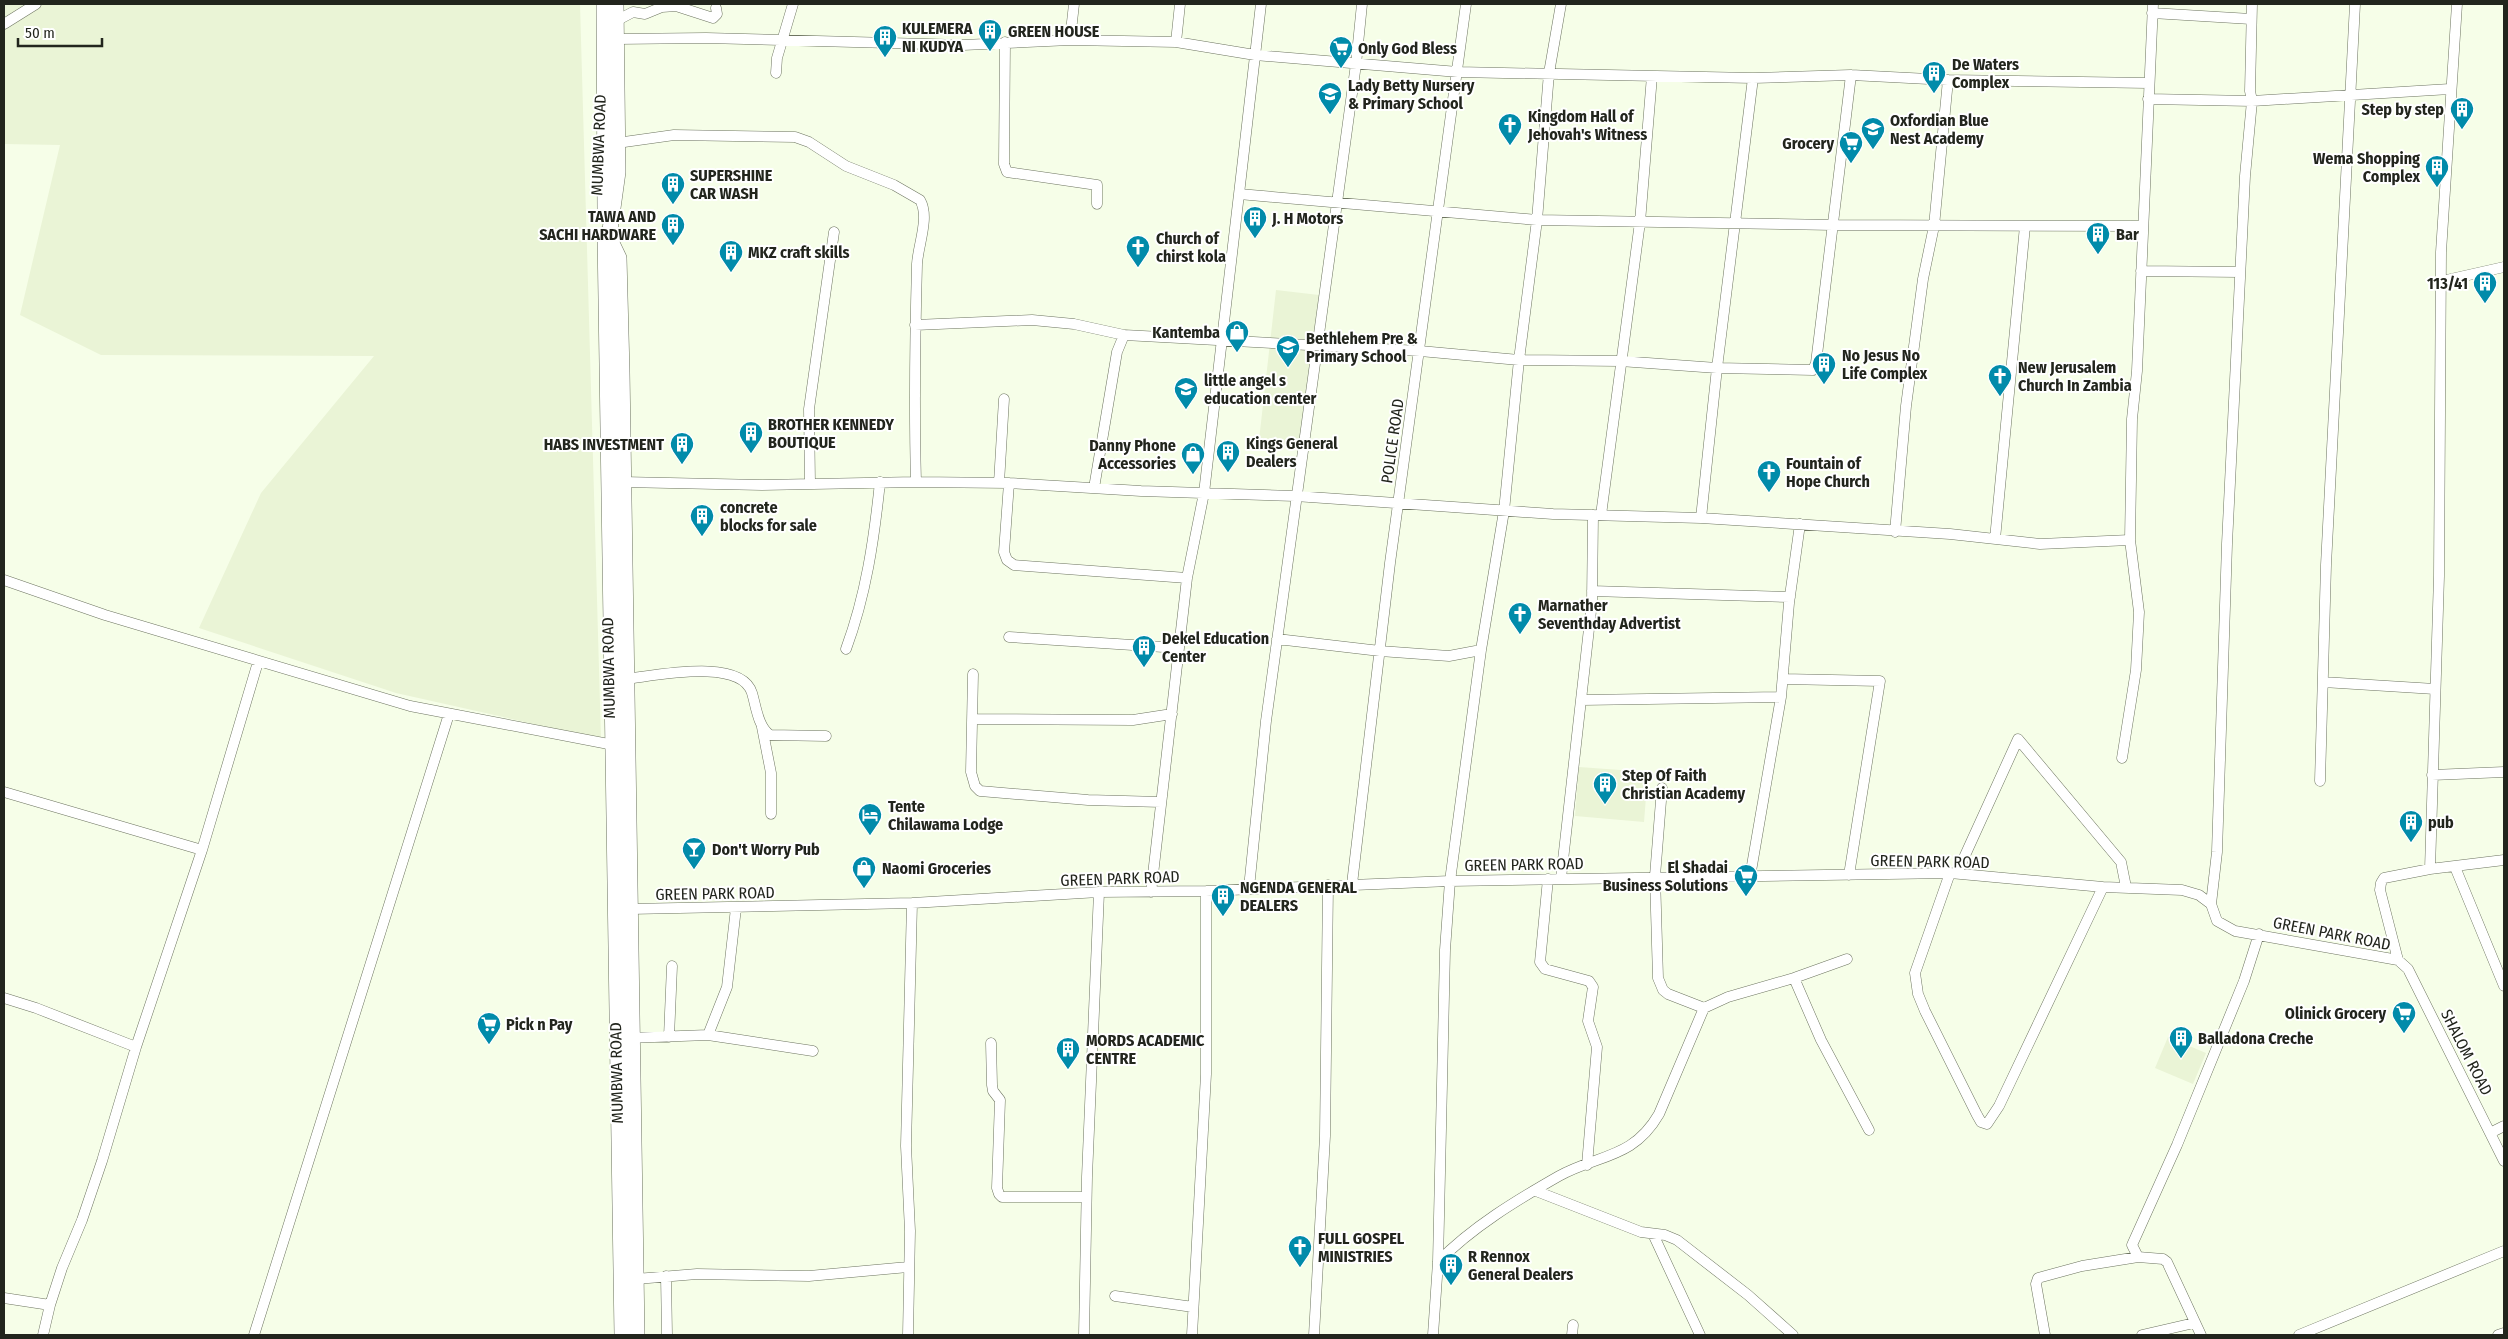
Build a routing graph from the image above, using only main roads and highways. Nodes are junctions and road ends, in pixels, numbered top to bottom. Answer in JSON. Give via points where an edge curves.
{"nodes":[{"id":1,"x":604,"y":4,"type":"edge"},
{"id":2,"x":616,"y":4,"type":"edge"},
{"id":3,"x":618,"y":619,"type":"junction"},
{"id":4,"x":620,"y":746,"type":"junction"},
{"id":5,"x":626,"y":1038,"type":"junction"},
{"id":6,"x":622,"y":1335,"type":"edge"},
{"id":7,"x":637,"y":1335,"type":"edge"}],
"edges":[{"from":1,"to":3,"type":"main road","name":"MUMBWA ROAD","via":[[604,198]]},
{"from":2,"to":3,"type":"main road","name":"MUMBWA ROAD","via":[[618,172],[609,237],[619,258],[622,482]]},
{"from":3,"to":4,"type":"main road","name":"MUMBWA ROAD"},
{"from":3,"to":4,"type":"main road","name":"MUMBWA ROAD","via":[[625,679]]},
{"from":4,"to":5,"type":"main road","name":"MUMBWA ROAD"},
{"from":4,"to":5,"type":"main road","name":"MUMBWA ROAD","via":[[630,909]]},
{"from":5,"to":6,"type":"main road","name":"MUMBWA ROAD"},
{"from":5,"to":7,"type":"main road","name":"MUMBWA ROAD"}]}
